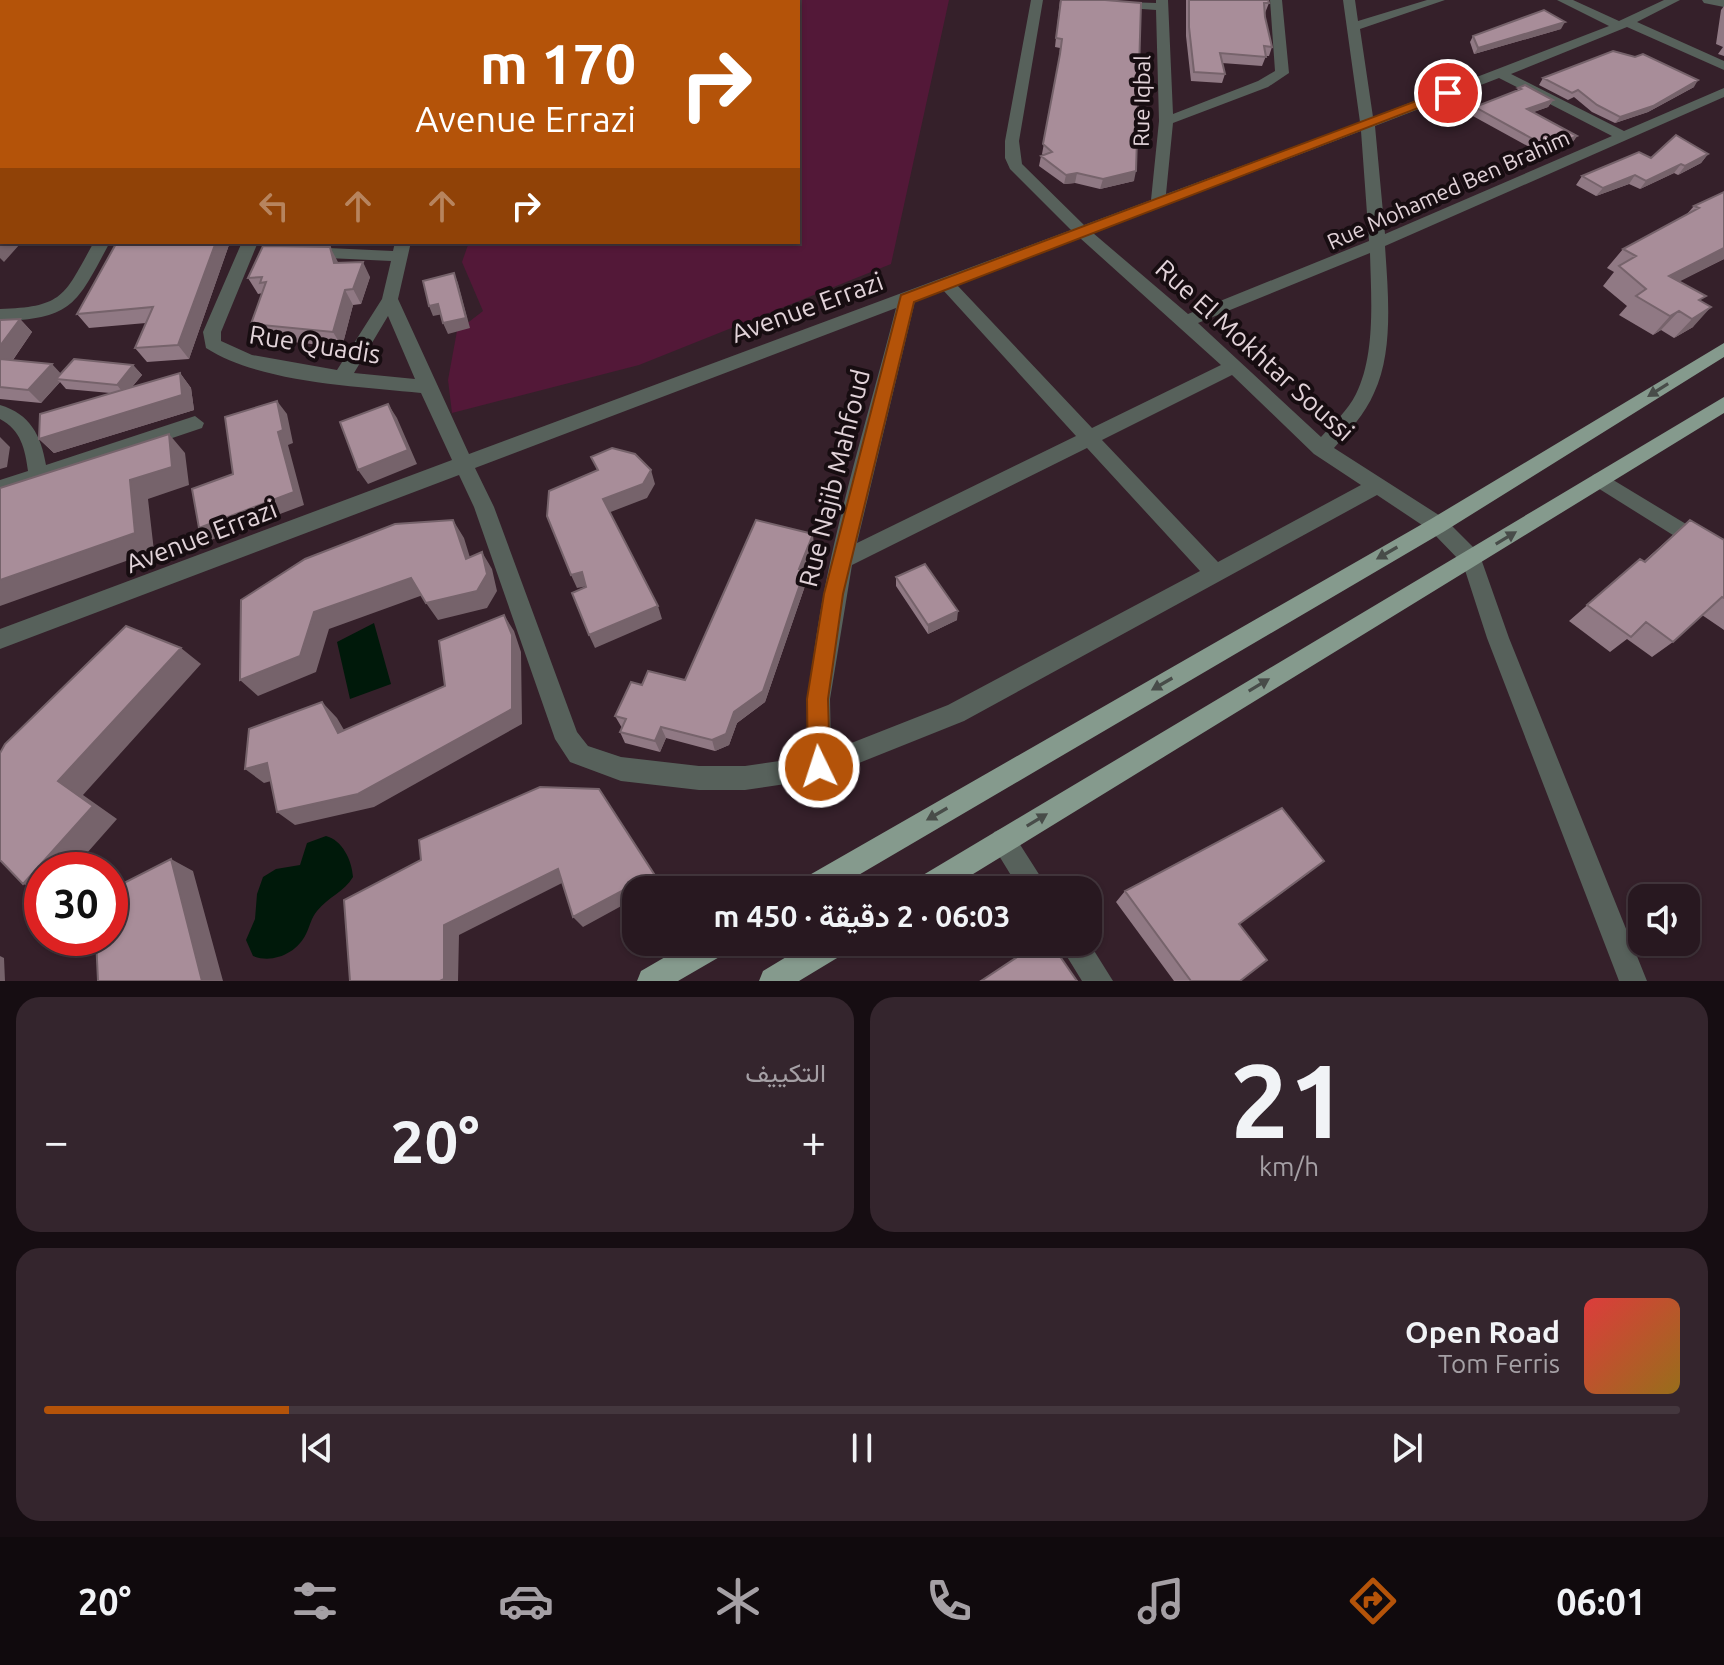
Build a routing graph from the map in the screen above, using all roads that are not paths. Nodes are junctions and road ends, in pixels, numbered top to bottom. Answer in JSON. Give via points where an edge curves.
{"nodes":[{"id":1,"x":1037,"y":0,"type":"edge"},
{"id":2,"x":1073,"y":0,"type":"edge"},
{"id":3,"x":1276,"y":0,"type":"edge"},
{"id":4,"x":1349,"y":0,"type":"edge"},
{"id":5,"x":1439,"y":0,"type":"edge"},
{"id":6,"x":1563,"y":0,"type":"edge"},
{"id":7,"x":1674,"y":0,"type":"edge"},
{"id":8,"x":1708,"y":0,"type":"edge"},
{"id":9,"x":1162,"y":3,"type":"edge"},
{"id":10,"x":1724,"y":3,"type":"edge"},
{"id":11,"x":1624,"y":24,"type":"junction"},
{"id":12,"x":1353,"y":27,"type":"junction"},
{"id":13,"x":1724,"y":66,"type":"edge"},
{"id":14,"x":1499,"y":73,"type":"junction"},
{"id":15,"x":1724,"y":92,"type":"edge"},
{"id":16,"x":1166,"y":121,"type":"junction"},
{"id":17,"x":1370,"y":123,"type":"junction"},
{"id":18,"x":1623,"y":136,"type":"junction"},
{"id":19,"x":1158,"y":202,"type":"junction"},
{"id":20,"x":1082,"y":232,"type":"junction"},
{"id":21,"x":1379,"y":243,"type":"junction"},
{"id":22,"x":101,"y":244,"type":"edge"},
{"id":23,"x":252,"y":249,"type":"edge"},
{"id":24,"x":401,"y":249,"type":"edge"},
{"id":25,"x":287,"y":252,"type":"edge"},
{"id":26,"x":946,"y":284,"type":"junction"},
{"id":27,"x":390,"y":299,"type":"junction"},
{"id":28,"x":907,"y":299,"type":"junction"},
{"id":29,"x":0,"y":315,"type":"edge"},
{"id":30,"x":1186,"y":321,"type":"junction"},
{"id":31,"x":1724,"y":349,"type":"edge"},
{"id":32,"x":1234,"y":366,"type":"junction"},
{"id":33,"x":343,"y":376,"type":"junction"},
{"id":34,"x":427,"y":387,"type":"junction"},
{"id":35,"x":1724,"y":404,"type":"edge"},
{"id":36,"x":0,"y":412,"type":"edge"},
{"id":37,"x":195,"y":423,"type":"dead end"},
{"id":38,"x":1091,"y":438,"type":"junction"},
{"id":39,"x":1321,"y":449,"type":"junction"},
{"id":40,"x":464,"y":463,"type":"junction"},
{"id":41,"x":38,"y":476,"type":"junction"},
{"id":42,"x":1600,"y":480,"type":"junction"},
{"id":43,"x":1379,"y":485,"type":"junction"},
{"id":44,"x":0,"y":488,"type":"edge"},
{"id":45,"x":1438,"y":525,"type":"junction"},
{"id":46,"x":1724,"y":558,"type":"edge"},
{"id":47,"x":1472,"y":559,"type":"junction"},
{"id":48,"x":842,"y":560,"type":"junction"},
{"id":49,"x":1215,"y":573,"type":"junction"},
{"id":50,"x":0,"y":639,"type":"edge"},
{"id":51,"x":819,"y":767,"type":"junction"},
{"id":52,"x":1003,"y":841,"type":"junction"},
{"id":53,"x":832,"y":876,"type":"edge"},
{"id":54,"x":945,"y":876,"type":"edge"},
{"id":55,"x":1027,"y":876,"type":"edge"},
{"id":56,"x":694,"y":956,"type":"edge"},
{"id":57,"x":814,"y":956,"type":"edge"},
{"id":58,"x":1082,"y":956,"type":"edge"},
{"id":59,"x":651,"y":981,"type":"edge"},
{"id":60,"x":773,"y":981,"type":"edge"},
{"id":61,"x":1099,"y":981,"type":"edge"},
{"id":62,"x":1633,"y":981,"type":"edge"}],
"edges":[{"from":1,"to":20,"type":"street","name":"Rue El Mokhtar Soussi","via":[[1012,158]]},
{"from":2,"to":9,"type":"street"},
{"from":3,"to":16,"type":"street","via":[[1282,73]]},
{"from":4,"to":12,"type":"street"},
{"from":5,"to":12,"type":"street"},
{"from":6,"to":11,"type":"street"},
{"from":7,"to":11,"type":"street","name":"Avenue Errazi"},
{"from":8,"to":10,"type":"street"},
{"from":9,"to":16,"type":"street","name":"Rue Iqbal"},
{"from":11,"to":13,"type":"street"},
{"from":11,"to":14,"type":"street","name":"Avenue Errazi"},
{"from":12,"to":17,"type":"street"},
{"from":14,"to":17,"type":"street","name":"Avenue Errazi"},
{"from":14,"to":18,"type":"street"},
{"from":15,"to":18,"type":"street","name":"Rue Mohamed Ben Brahim"},
{"from":16,"to":19,"type":"street","name":"Rue Iqbal"},
{"from":17,"to":19,"type":"street","name":"Avenue Errazi"},
{"from":17,"to":21,"type":"street"},
{"from":18,"to":21,"type":"street","name":"Rue Mohamed Ben Brahim"},
{"from":19,"to":20,"type":"street","name":"Avenue Errazi"},
{"from":20,"to":26,"type":"street","name":"Avenue Errazi"},
{"from":20,"to":30,"type":"street","name":"Rue El Mokhtar Soussi"},
{"from":21,"to":30,"type":"street","name":"Rue Mohamed Ben Brahim"},
{"from":21,"to":39,"type":"street","via":[[1374,363],[1367,389],[1355,414]]},
{"from":22,"to":29,"type":"street","via":[[62,306]]},
{"from":23,"to":33,"type":"street","name":"Rue Quadis","via":[[212,332],[212,344],[232,357]]},
{"from":24,"to":25,"type":"street"},
{"from":24,"to":27,"type":"street"},
{"from":26,"to":28,"type":"street","name":"Avenue Errazi"},
{"from":26,"to":38,"type":"street"},
{"from":27,"to":33,"type":"street"},
{"from":27,"to":34,"type":"street"},
{"from":28,"to":40,"type":"street","name":"Avenue Errazi"},
{"from":28,"to":48,"type":"street","name":"Rue Najib Mahfoud"},
{"from":30,"to":32,"type":"street","name":"Rue El Mokhtar Soussi"},
{"from":31,"to":45,"type":"main road","one_way":true},
{"from":32,"to":38,"type":"street"},
{"from":32,"to":39,"type":"street","name":"Rue El Mokhtar Soussi"},
{"from":33,"to":34,"type":"street","name":"Rue Quadis"},
{"from":34,"to":40,"type":"street"},
{"from":35,"to":42,"type":"main road"},
{"from":36,"to":41,"type":"street","via":[[24,423]]},
{"from":37,"to":41,"type":"street"},
{"from":38,"to":48,"type":"street"},
{"from":38,"to":49,"type":"street"},
{"from":39,"to":43,"type":"street","name":"Rue El Mokhtar Soussi"},
{"from":40,"to":50,"type":"street","name":"Avenue Errazi"},
{"from":40,"to":51,"type":"street","via":[[561,725],[579,754],[621,769],[699,778],[745,778]]},
{"from":41,"to":44,"type":"street"},
{"from":42,"to":46,"type":"street"},
{"from":47,"to":42,"type":"main road","one_way":true},
{"from":43,"to":45,"type":"street","name":"Rue El Mokhtar Soussi"},
{"from":43,"to":49,"type":"street"},
{"from":45,"to":47,"type":"street","name":"Rue El Mokhtar Soussi"},
{"from":45,"to":53,"type":"main road","one_way":true},
{"from":52,"to":47,"type":"main road","one_way":true},
{"from":47,"to":62,"type":"street"},
{"from":48,"to":51,"type":"street","name":"Rue Najib Mahfoud","via":[[821,667]]},
{"from":49,"to":51,"type":"street","via":[[956,713]]},
{"from":52,"to":54,"type":"main road"},
{"from":52,"to":55,"type":"street"},
{"from":56,"to":59,"type":"main road"},
{"from":57,"to":60,"type":"main road"},
{"from":58,"to":61,"type":"street"}]}
